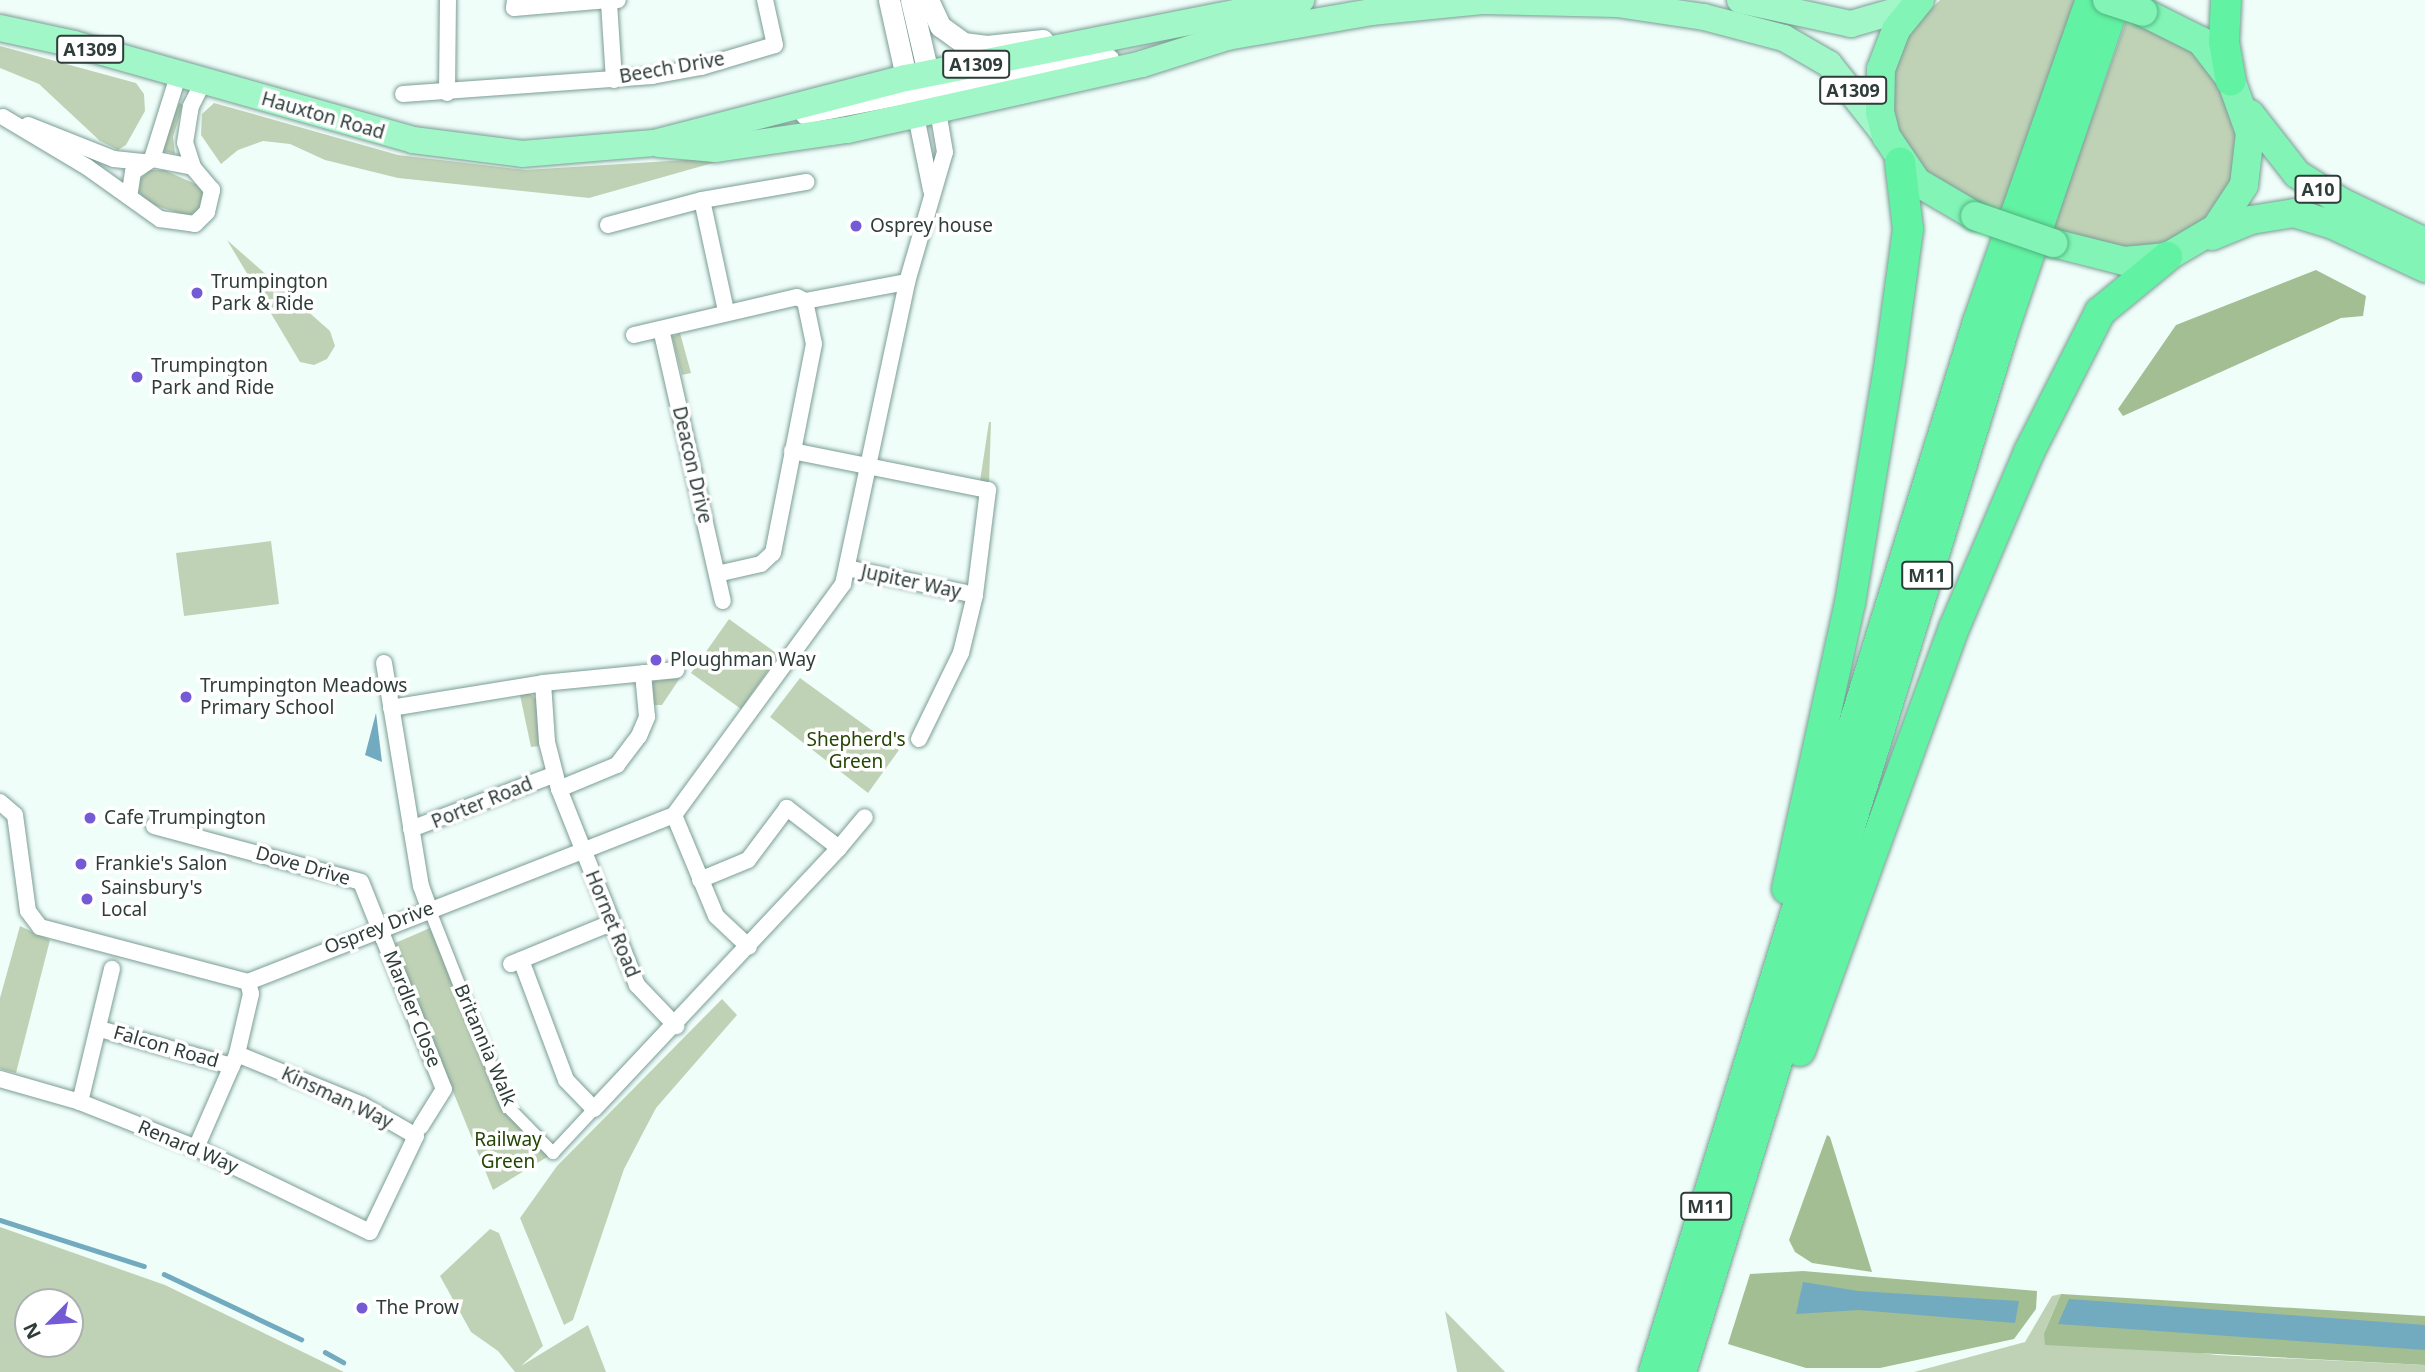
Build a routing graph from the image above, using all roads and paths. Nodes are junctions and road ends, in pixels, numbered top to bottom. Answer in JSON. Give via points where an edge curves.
{"nodes":[{"id":1,"x":448,"y":0,"type":"edge"},
{"id":2,"x":514,"y":0,"type":"edge"},
{"id":3,"x":765,"y":0,"type":"edge"},
{"id":4,"x":889,"y":0,"type":"edge"},
{"id":5,"x":911,"y":0,"type":"edge"},
{"id":6,"x":928,"y":0,"type":"edge"},
{"id":7,"x":1301,"y":0,"type":"edge"},
{"id":8,"x":1740,"y":0,"type":"edge"},
{"id":9,"x":2091,"y":0,"type":"edge"},
{"id":10,"x":2107,"y":0,"type":"edge"},
{"id":11,"x":2226,"y":0,"type":"edge"},
{"id":12,"x":612,"y":1,"type":"edge"},
{"id":13,"x":1917,"y":3,"type":"edge"},
{"id":14,"x":2129,"y":6,"type":"edge"},
{"id":15,"x":0,"y":28,"type":"edge"},
{"id":16,"x":1139,"y":31,"type":"junction"},
{"id":17,"x":190,"y":79,"type":"junction"},
{"id":18,"x":614,"y":80,"type":"junction"},
{"id":19,"x":2236,"y":90,"type":"junction"},
{"id":20,"x":447,"y":93,"type":"junction"},
{"id":21,"x":403,"y":94,"type":"dead end"},
{"id":22,"x":926,"y":100,"type":"junction"},
{"id":23,"x":2,"y":116,"type":"edge"},
{"id":24,"x":654,"y":143,"type":"junction"},
{"id":25,"x":1893,"y":149,"type":"junction"},
{"id":26,"x":149,"y":160,"type":"junction"},
{"id":27,"x":193,"y":167,"type":"junction"},
{"id":28,"x":806,"y":182,"type":"dead end"},
{"id":29,"x":129,"y":196,"type":"junction"},
{"id":30,"x":932,"y":196,"type":"junction"},
{"id":31,"x":702,"y":200,"type":"junction"},
{"id":32,"x":608,"y":225,"type":"dead end"},
{"id":33,"x":2203,"y":239,"type":"junction"},
{"id":34,"x":2425,"y":242,"type":"edge"},
{"id":35,"x":2167,"y":257,"type":"junction"},
{"id":36,"x":2425,"y":268,"type":"edge"},
{"id":37,"x":907,"y":282,"type":"junction"},
{"id":38,"x":805,"y":300,"type":"junction"},
{"id":39,"x":726,"y":311,"type":"junction"},
{"id":40,"x":661,"y":328,"type":"junction"},
{"id":41,"x":634,"y":335,"type":"dead end"},
{"id":42,"x":792,"y":451,"type":"junction"},
{"id":43,"x":868,"y":466,"type":"junction"},
{"id":44,"x":847,"y":568,"type":"junction"},
{"id":45,"x":717,"y":574,"type":"junction"},
{"id":46,"x":975,"y":596,"type":"junction"},
{"id":47,"x":723,"y":601,"type":"dead end"},
{"id":48,"x":384,"y":663,"type":"dead end"},
{"id":49,"x":676,"y":670,"type":"dead end"},
{"id":50,"x":643,"y":673,"type":"junction"},
{"id":51,"x":543,"y":683,"type":"junction"},
{"id":52,"x":391,"y":708,"type":"junction"},
{"id":53,"x":919,"y":739,"type":"dead end"},
{"id":54,"x":556,"y":782,"type":"junction"},
{"id":55,"x":0,"y":785,"type":"edge"},
{"id":56,"x":1,"y":802,"type":"edge"},
{"id":57,"x":674,"y":815,"type":"junction"},
{"id":58,"x":865,"y":817,"type":"dead end"},
{"id":59,"x":154,"y":825,"type":"dead end"},
{"id":60,"x":411,"y":829,"type":"junction"},
{"id":61,"x":839,"y":848,"type":"junction"},
{"id":62,"x":582,"y":849,"type":"junction"},
{"id":63,"x":700,"y":880,"type":"junction"},
{"id":64,"x":429,"y":908,"type":"junction"},
{"id":65,"x":611,"y":923,"type":"junction"},
{"id":66,"x":380,"y":930,"type":"junction"},
{"id":67,"x":749,"y":947,"type":"junction"},
{"id":68,"x":112,"y":969,"type":"dead end"},
{"id":69,"x":248,"y":982,"type":"junction"},
{"id":70,"x":676,"y":1026,"type":"junction"},
{"id":71,"x":100,"y":1029,"type":"junction"},
{"id":72,"x":1758,"y":1040,"type":"junction"},
{"id":73,"x":234,"y":1060,"type":"junction"},
{"id":74,"x":0,"y":1079,"type":"edge"},
{"id":75,"x":79,"y":1102,"type":"junction"},
{"id":76,"x":594,"y":1109,"type":"junction"},
{"id":77,"x":421,"y":1126,"type":"dead end"},
{"id":78,"x":196,"y":1148,"type":"junction"},
{"id":79,"x":1751,"y":1154,"type":"junction"},
{"id":80,"x":370,"y":1232,"type":"joint"},
{"id":81,"x":1654,"y":1372,"type":"edge"},
{"id":82,"x":1681,"y":1372,"type":"edge"}],
"edges":[{"from":1,"to":20,"type":"street"},
{"from":2,"to":12,"type":"street","via":[[514,8]]},
{"from":3,"to":18,"type":"street","name":"Beech Drive","via":[[775,45],[701,67]]},
{"from":4,"to":22,"type":"street"},
{"from":5,"to":22,"type":"street"},
{"from":6,"to":16,"type":"street","via":[[940,26],[971,45]]},
{"from":7,"to":16,"type":"main road","number":"A1309"},
{"from":8,"to":13,"type":"main road","via":[[1851,24]]},
{"from":9,"to":72,"type":"highway","number":"M11","via":[[1978,322]]},
{"from":10,"to":14,"type":"highway","bridge":true},
{"from":11,"to":19,"type":"highway","via":[[2224,42]]},
{"from":12,"to":18,"type":"street"},
{"from":13,"to":25,"type":"highway","via":[[1896,30],[1881,69],[1880,112]]},
{"from":14,"to":19,"type":"highway","via":[[2201,41]]},
{"from":14,"to":79,"type":"highway","number":"M11","via":[[2003,331]]},
{"from":15,"to":17,"type":"main road","name":"Hauxton Road","number":"A1309","via":[[74,44]]},
{"from":16,"to":22,"type":"main road","number":"A1309"},
{"from":17,"to":24,"type":"main road","name":"Hauxton Road","number":"A1309","via":[[446,145],[522,154]]},
{"from":17,"to":26,"type":"street"},
{"from":17,"to":27,"type":"street","via":[[185,143]]},
{"from":18,"to":20,"type":"street","name":"Beech Drive"},
{"from":19,"to":33,"type":"highway","via":[[2250,133],[2249,168],[2233,208]]},
{"from":19,"to":34,"type":"highway","number":"A10","via":[[2297,174]]},
{"from":20,"to":21,"type":"street","name":"Beech Drive"},
{"from":22,"to":24,"type":"main road","number":"A1309","via":[[694,130]]},
{"from":22,"to":24,"type":"main road","number":"A1309","via":[[716,149]]},
{"from":22,"to":25,"type":"main road","number":"A1309","via":[[1142,64],[1227,37],[1371,12],[1484,1],[1617,4],[1691,15],[1784,38],[1811,51],[1847,82]]},
{"from":22,"to":30,"type":"street"},
{"from":22,"to":30,"type":"street","via":[[946,152]]},
{"from":23,"to":26,"type":"street","via":[[75,140],[114,159]]},
{"from":23,"to":29,"type":"street"},
{"from":25,"to":35,"type":"highway","bridge":true,"via":[[1934,196],[1975,216],[2124,261]]},
{"from":25,"to":72,"type":"highway","number":"M11","via":[[1908,229],[1890,361],[1850,603],[1768,960]]},
{"from":26,"to":27,"type":"street"},
{"from":26,"to":29,"type":"street","via":[[133,172]]},
{"from":27,"to":29,"type":"street","via":[[212,190],[207,212],[195,224],[160,219],[140,209]]},
{"from":28,"to":31,"type":"street"},
{"from":30,"to":37,"type":"street"},
{"from":31,"to":32,"type":"street"},
{"from":31,"to":39,"type":"street"},
{"from":33,"to":35,"type":"highway"},
{"from":33,"to":36,"type":"highway","number":"A10","via":[[2251,220],[2294,214],[2332,224]]},
{"from":35,"to":79,"type":"highway","number":"M11","via":[[2100,312],[2029,452],[1954,628],[1783,1102]]},
{"from":37,"to":38,"type":"street"},
{"from":37,"to":43,"type":"street"},
{"from":38,"to":39,"type":"street","via":[[797,297]]},
{"from":38,"to":42,"type":"street","via":[[814,344]]},
{"from":39,"to":40,"type":"street"},
{"from":40,"to":41,"type":"street"},
{"from":40,"to":45,"type":"street","name":"Deacon Drive"},
{"from":42,"to":43,"type":"street"},
{"from":42,"to":45,"type":"street","via":[[772,553],[761,564]]},
{"from":43,"to":44,"type":"street"},
{"from":43,"to":46,"type":"street","name":"Jupiter Way","via":[[988,490]]},
{"from":44,"to":46,"type":"street","name":"Jupiter Way"},
{"from":44,"to":57,"type":"street","via":[[839,594],[777,671],[749,717]]},
{"from":45,"to":47,"type":"street","name":"Deacon Drive"},
{"from":46,"to":53,"type":"street","name":"Jupiter Way","via":[[961,653]]},
{"from":48,"to":52,"type":"street"},
{"from":49,"to":50,"type":"street"},
{"from":50,"to":51,"type":"street"},
{"from":50,"to":54,"type":"street","name":"Porter Road","via":[[647,717],[617,765]]},
{"from":51,"to":52,"type":"street"},
{"from":51,"to":54,"type":"street","name":"Porter Road"},
{"from":52,"to":60,"type":"street"},
{"from":54,"to":60,"type":"street","name":"Porter Road"},
{"from":54,"to":62,"type":"street","name":"Porter Road"},
{"from":55,"to":56,"type":"street"},
{"from":56,"to":69,"type":"street","via":[[15,814],[28,911],[40,927]]},
{"from":57,"to":62,"type":"street","name":"Osprey Drive"},
{"from":57,"to":63,"type":"street"},
{"from":58,"to":61,"type":"street"},
{"from":59,"to":66,"type":"street","name":"Dove Drive","via":[[361,882]]},
{"from":60,"to":64,"type":"street"},
{"from":61,"to":63,"type":"street","via":[[788,808],[748,860]]},
{"from":61,"to":67,"type":"street"},
{"from":62,"to":64,"type":"street","name":"Osprey Drive"},
{"from":62,"to":65,"type":"street","name":"Hornet Road"},
{"from":63,"to":67,"type":"street","via":[[716,916]]},
{"from":64,"to":66,"type":"street","name":"Osprey Drive"},
{"from":64,"to":76,"type":"street","name":"Britannia Walk","via":[[508,1107],[554,1153]]},
{"from":65,"to":70,"type":"street","name":"Hornet Road","via":[[644,996]]},
{"from":65,"to":76,"type":"street","via":[[516,962],[566,1080]]},
{"from":66,"to":69,"type":"street","name":"Osprey Drive"},
{"from":66,"to":77,"type":"street","name":"Mardler Close","via":[[444,1089]]},
{"from":67,"to":70,"type":"street"},
{"from":68,"to":71,"type":"street","name":"Falcon Road"},
{"from":69,"to":73,"type":"street","name":"Falcon Road","via":[[250,994]]},
{"from":70,"to":76,"type":"street"},
{"from":71,"to":73,"type":"street","name":"Falcon Road"},
{"from":71,"to":75,"type":"street","name":"Falcon Road"},
{"from":72,"to":81,"type":"highway","number":"M11"},
{"from":73,"to":78,"type":"street","name":"Falcon Road"},
{"from":73,"to":80,"type":"street","name":"Kinsman Way","via":[[362,1105],[416,1136]]},
{"from":74,"to":75,"type":"street","name":"Renard Way"},
{"from":75,"to":78,"type":"street","name":"Renard Way"},
{"from":78,"to":80,"type":"street","name":"Renard Way"},
{"from":79,"to":82,"type":"highway","number":"M11"}]}
